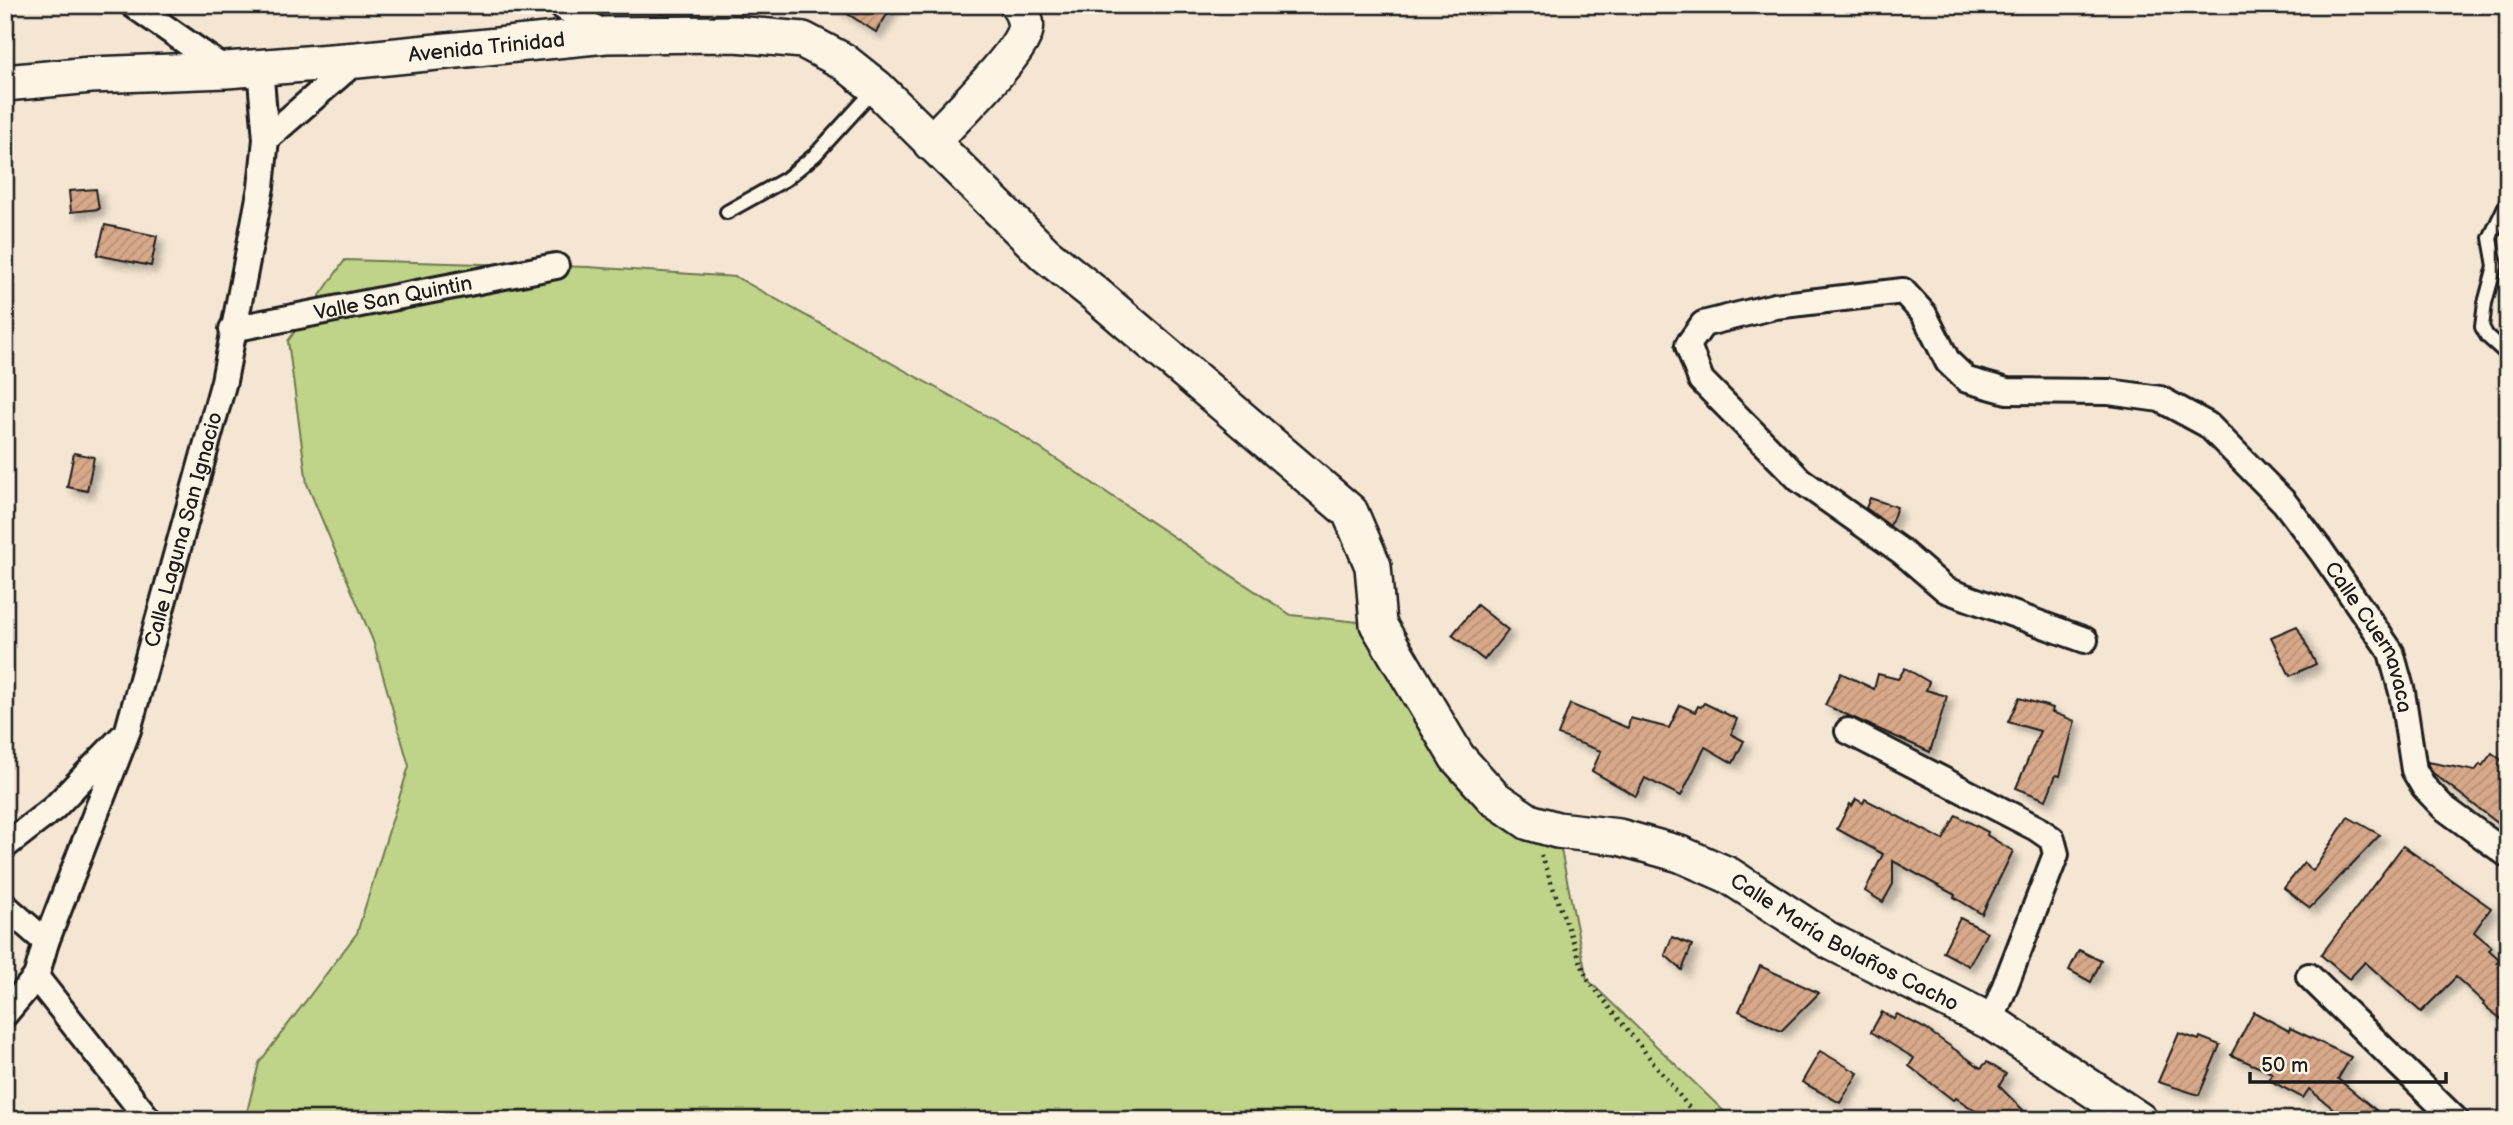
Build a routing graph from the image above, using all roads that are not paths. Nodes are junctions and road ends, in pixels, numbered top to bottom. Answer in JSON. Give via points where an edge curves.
{"nodes":[{"id":1,"x":133,"y":5,"type":"edge"},
{"id":2,"x":560,"y":5,"type":"edge"},
{"id":3,"x":1018,"y":5,"type":"edge"},
{"id":4,"x":606,"y":35,"type":"junction"},
{"id":5,"x":357,"y":60,"type":"junction"},
{"id":6,"x":260,"y":67,"type":"junction"},
{"id":7,"x":226,"y":69,"type":"junction"},
{"id":8,"x":5,"y":83,"type":"edge"},
{"id":9,"x":877,"y":88,"type":"junction"},
{"id":10,"x":266,"y":139,"type":"junction"},
{"id":11,"x":931,"y":143,"type":"junction"},
{"id":12,"x":2508,"y":200,"type":"edge"},
{"id":13,"x":727,"y":212,"type":"dead end"},
{"id":14,"x":556,"y":266,"type":"dead end"},
{"id":15,"x":232,"y":329,"type":"junction"},
{"id":16,"x":2508,"y":355,"type":"edge"},
{"id":17,"x":2085,"y":640,"type":"dead end"},
{"id":18,"x":128,"y":730,"type":"junction"},
{"id":19,"x":1848,"y":731,"type":"dead end"},
{"id":20,"x":1529,"y":822,"type":"joint"},
{"id":21,"x":5,"y":846,"type":"edge"},
{"id":22,"x":2508,"y":855,"type":"edge"},
{"id":23,"x":5,"y":906,"type":"edge"},
{"id":24,"x":46,"y":942,"type":"junction"},
{"id":25,"x":2309,"y":976,"type":"dead end"},
{"id":26,"x":36,"y":977,"type":"junction"},
{"id":27,"x":5,"y":1014,"type":"edge"},
{"id":28,"x":1991,"y":1022,"type":"junction"},
{"id":29,"x":149,"y":1120,"type":"edge"},
{"id":30,"x":2139,"y":1120,"type":"edge"},
{"id":31,"x":2456,"y":1120,"type":"edge"}],
"edges":[{"from":1,"to":7,"type":"street"},
{"from":2,"to":4,"type":"street"},
{"from":3,"to":11,"type":"street","via":[[1025,30],[1011,56]]},
{"from":4,"to":5,"type":"street","name":"Avenida Trinidad"},
{"from":4,"to":9,"type":"street","name":"Avenida Trinidad","via":[[735,34],[803,40],[844,61]]},
{"from":5,"to":6,"type":"street","name":"Avenida Trinidad"},
{"from":5,"to":10,"type":"street"},
{"from":6,"to":7,"type":"street","name":"Avenida Trinidad"},
{"from":6,"to":10,"type":"street","name":"Calle Laguna San Ignacio"},
{"from":7,"to":8,"type":"street","name":"Avenida Trinidad"},
{"from":9,"to":11,"type":"street","name":"Avenida Trinidad"},
{"from":9,"to":13,"type":"lane","via":[[815,155],[786,179]]},
{"from":10,"to":15,"type":"street","name":"Calle Laguna San Ignacio","via":[[261,187]]},
{"from":11,"to":20,"type":"street","name":"Avenida Trinidad","via":[[1045,254],[1350,512],[1373,566],[1378,624],[1457,757],[1494,798]]},
{"from":12,"to":16,"type":"lane","via":[[2490,238],[2495,266],[2482,327]]},
{"from":14,"to":15,"type":"street","name":"Valle San Quintin"},
{"from":15,"to":18,"type":"street","name":"Calle Laguna San Ignacio","via":[[224,381]]},
{"from":17,"to":22,"type":"street","name":"Calle Cuernavaca","via":[[1946,590],[1902,552],[1800,480],[1701,380],[1688,345],[1703,324],[1775,306],[1903,291],[1924,314],[1948,362],[1967,380],[2007,391],[2109,392],[2160,398],[2208,425],[2284,502],[2391,652],[2414,770],[2424,787],[2443,807]]},
{"from":18,"to":21,"type":"street","via":[[54,808]]},
{"from":18,"to":24,"type":"street","name":"Calle Laguna San Ignacio"},
{"from":19,"to":28,"type":"street","via":[[2052,839],[2056,853]]},
{"from":20,"to":28,"type":"street","name":"Calle María Bolaños Cacho","via":[[1619,837],[1680,854],[1728,875],[1828,940]]},
{"from":23,"to":24,"type":"street"},
{"from":24,"to":26,"type":"street","name":"Calle Laguna San Ignacio"},
{"from":25,"to":31,"type":"street"},
{"from":26,"to":27,"type":"street"},
{"from":26,"to":29,"type":"street"},
{"from":28,"to":30,"type":"street","name":"Calle María Bolaños Cacho"}]}
